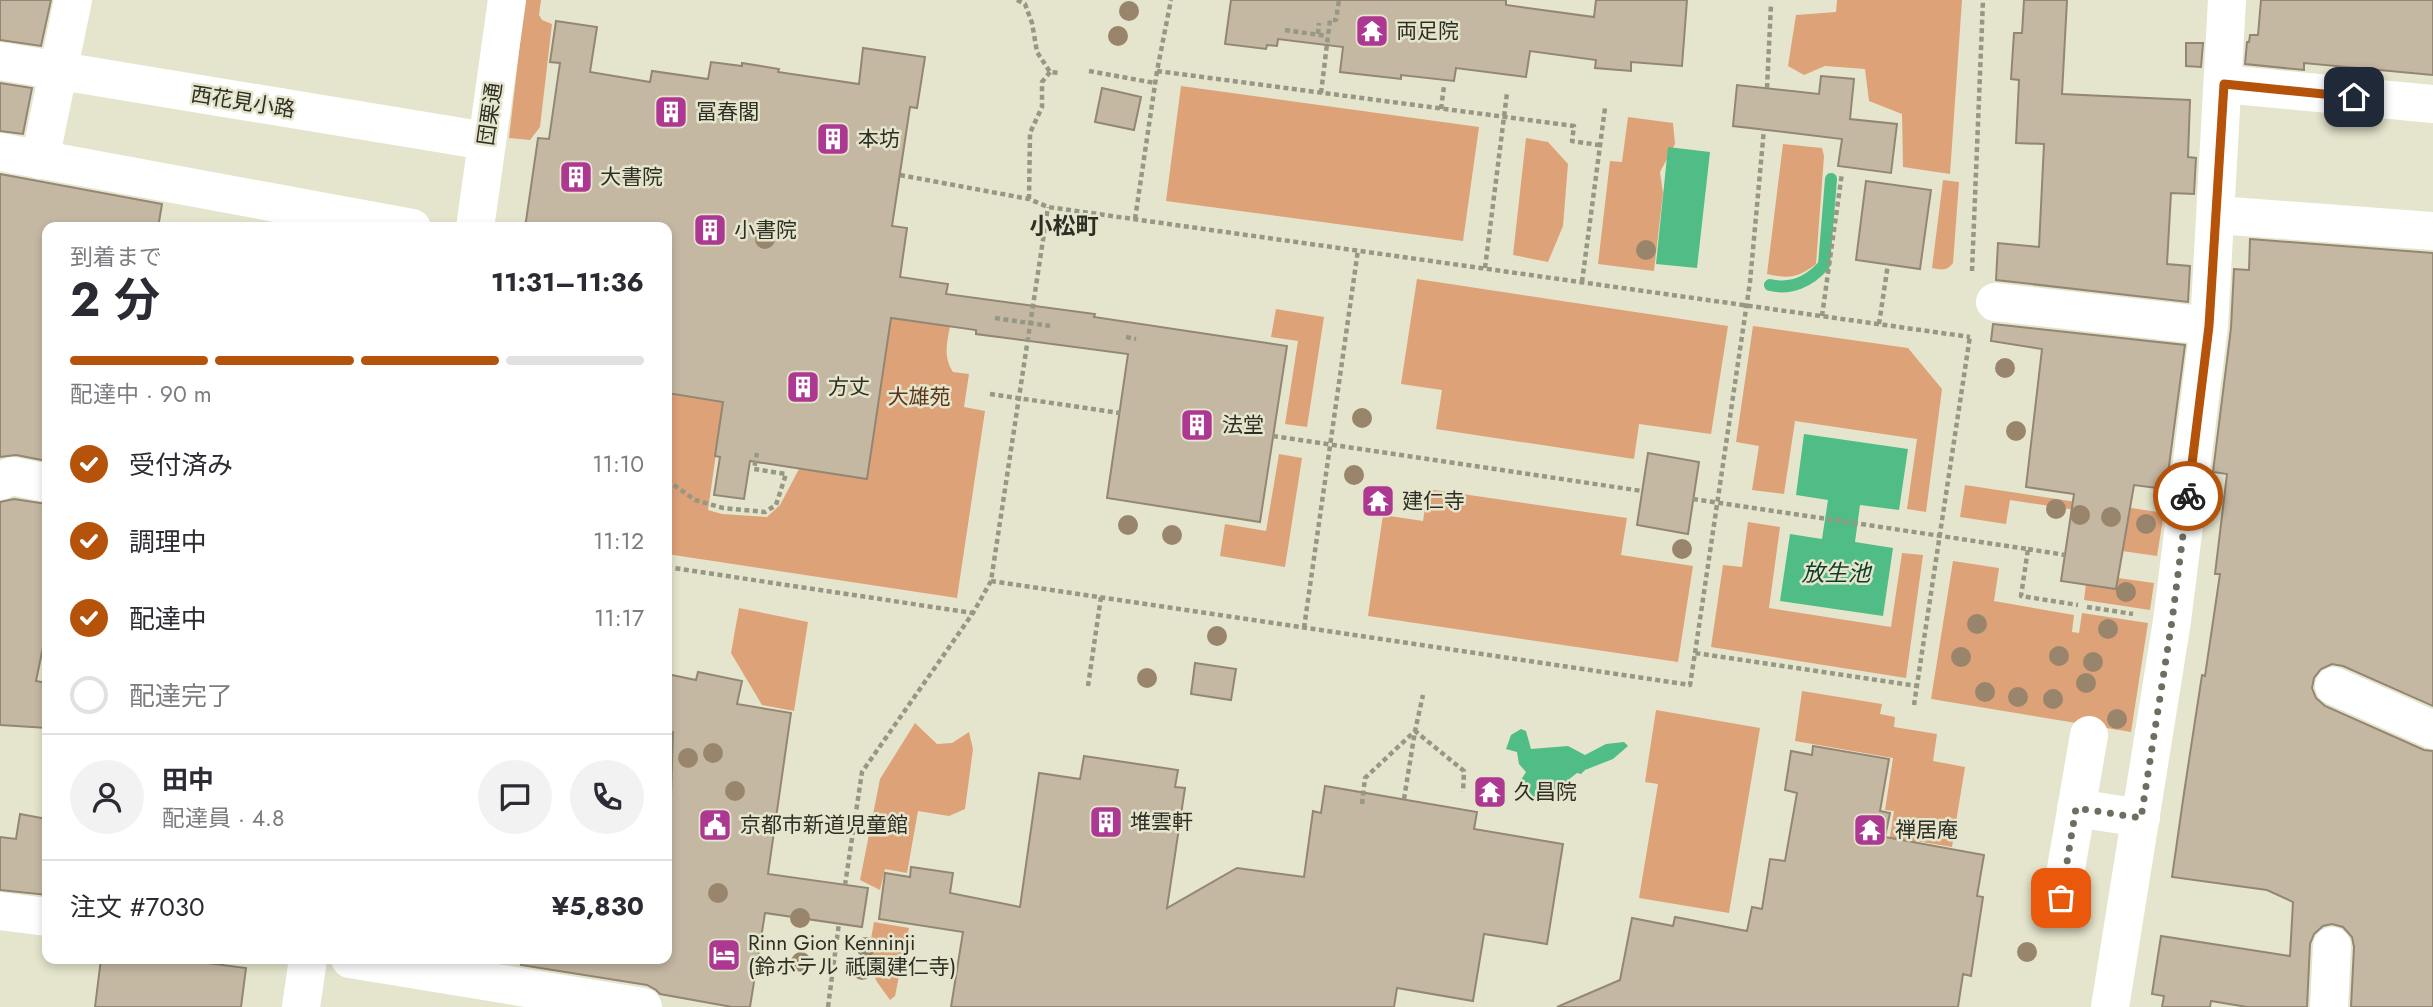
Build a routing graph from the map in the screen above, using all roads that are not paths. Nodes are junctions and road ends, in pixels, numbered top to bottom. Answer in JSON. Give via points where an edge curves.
{"nodes":[{"id":1,"x":73,"y":0,"type":"edge"},
{"id":2,"x":507,"y":0,"type":"edge"},
{"id":3,"x":2227,"y":0,"type":"edge"},
{"id":4,"x":0,"y":61,"type":"edge"},
{"id":5,"x":59,"y":72,"type":"junction"},
{"id":6,"x":2224,"y":84,"type":"junction"},
{"id":7,"x":2433,"y":104,"type":"edge"},
{"id":8,"x":486,"y":142,"type":"junction"},
{"id":9,"x":0,"y":152,"type":"edge"},
{"id":10,"x":40,"y":160,"type":"junction"},
{"id":11,"x":2217,"y":215,"type":"junction"},
{"id":12,"x":379,"y":222,"type":"edge"},
{"id":13,"x":476,"y":222,"type":"edge"},
{"id":14,"x":2433,"y":231,"type":"edge"},
{"id":15,"x":1979,"y":301,"type":"road end"},
{"id":16,"x":2209,"y":326,"type":"junction"},
{"id":17,"x":0,"y":481,"type":"edge"},
{"id":18,"x":42,"y":482,"type":"edge"},
{"id":19,"x":2334,"y":686,"type":"dead end"},
{"id":20,"x":2433,"y":730,"type":"edge"},
{"id":21,"x":2089,"y":735,"type":"dead end"},
{"id":22,"x":2076,"y":808,"type":"junction"},
{"id":23,"x":2141,"y":818,"type":"junction"},
{"id":24,"x":2061,"y":898,"type":"dead end"},
{"id":25,"x":0,"y":911,"type":"edge"},
{"id":26,"x":42,"y":916,"type":"edge"},
{"id":27,"x":2332,"y":946,"type":"dead end"},
{"id":28,"x":307,"y":964,"type":"edge"},
{"id":29,"x":381,"y":964,"type":"edge"},
{"id":30,"x":301,"y":1007,"type":"edge"},
{"id":31,"x":643,"y":1007,"type":"edge"},
{"id":32,"x":2110,"y":1007,"type":"edge"},
{"id":33,"x":2329,"y":1007,"type":"edge"}],
"edges":[{"from":1,"to":5,"type":"street"},
{"from":2,"to":8,"type":"street","name":"団栗通"},
{"from":3,"to":6,"type":"street"},
{"from":4,"to":5,"type":"street","name":"西花見小路"},
{"from":5,"to":8,"type":"street","name":"西花見小路"},
{"from":5,"to":10,"type":"street"},
{"from":6,"to":7,"type":"street"},
{"from":6,"to":11,"type":"street"},
{"from":8,"to":13,"type":"street","name":"団栗通"},
{"from":9,"to":10,"type":"street"},
{"from":10,"to":12,"type":"street"},
{"from":11,"to":14,"type":"street"},
{"from":11,"to":16,"type":"street"},
{"from":15,"to":16,"type":"street"},
{"from":16,"to":23,"type":"street","via":[[2172,621]]},
{"from":17,"to":18,"type":"street","via":[[12,475]]},
{"from":19,"to":20,"type":"street"},
{"from":21,"to":22,"type":"street"},
{"from":22,"to":23,"type":"street"},
{"from":22,"to":24,"type":"street"},
{"from":23,"to":32,"type":"street"},
{"from":25,"to":26,"type":"street"},
{"from":27,"to":33,"type":"street"},
{"from":28,"to":30,"type":"street"},
{"from":29,"to":31,"type":"street"}]}
